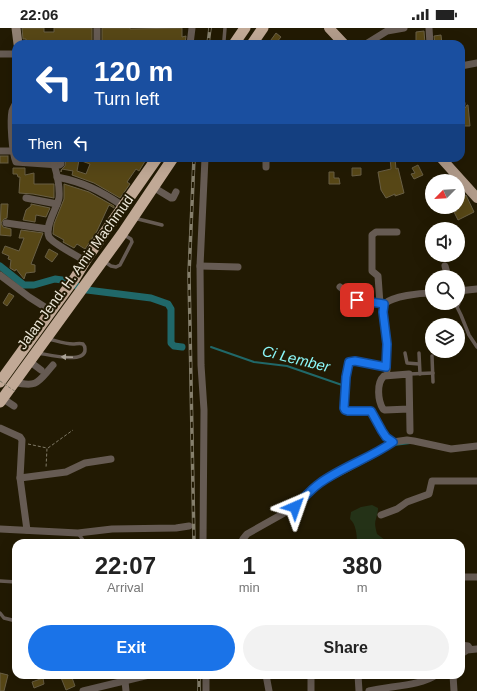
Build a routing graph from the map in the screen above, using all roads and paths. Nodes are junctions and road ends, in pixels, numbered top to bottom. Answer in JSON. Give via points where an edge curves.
{"nodes":[{"id":1,"x":16,"y":28,"type":"edge"},
{"id":2,"x":97,"y":28,"type":"edge"},
{"id":3,"x":192,"y":28,"type":"edge"},
{"id":4,"x":225,"y":28,"type":"edge"},
{"id":5,"x":245,"y":28,"type":"edge"},
{"id":6,"x":253,"y":28,"type":"edge"},
{"id":7,"x":263,"y":28,"type":"edge"},
{"id":8,"x":329,"y":28,"type":"edge"},
{"id":9,"x":404,"y":28,"type":"edge"},
{"id":10,"x":429,"y":28,"type":"edge"},
{"id":11,"x":18,"y":40,"type":"edge"},
{"id":12,"x":97,"y":40,"type":"edge"},
{"id":13,"x":190,"y":40,"type":"edge"},
{"id":14,"x":224,"y":40,"type":"edge"},
{"id":15,"x":237,"y":40,"type":"edge"},
{"id":16,"x":245,"y":40,"type":"edge"},
{"id":17,"x":255,"y":40,"type":"edge"},
{"id":18,"x":340,"y":40,"type":"edge"},
{"id":19,"x":372,"y":40,"type":"edge"},
{"id":20,"x":430,"y":40,"type":"edge"},
{"id":21,"x":0,"y":54,"type":"edge"},
{"id":22,"x":12,"y":54,"type":"edge"},
{"id":23,"x":477,"y":63,"type":"edge"},
{"id":24,"x":465,"y":65,"type":"edge"},
{"id":25,"x":0,"y":151,"type":"edge"},
{"id":26,"x":12,"y":151,"type":"edge"},
{"id":27,"x":17,"y":162,"type":"edge"},
{"id":28,"x":60,"y":162,"type":"edge"},
{"id":29,"x":154,"y":162,"type":"edge"},
{"id":30,"x":161,"y":162,"type":"edge"},
{"id":31,"x":170,"y":162,"type":"edge"},
{"id":32,"x":205,"y":162,"type":"edge"},
{"id":33,"x":266,"y":162,"type":"edge"},
{"id":34,"x":445,"y":162,"type":"edge"},
{"id":35,"x":54,"y":164,"type":"junction"},
{"id":36,"x":266,"y":167,"type":"dead end"},
{"id":37,"x":57,"y":177,"type":"junction"},
{"id":38,"x":153,"y":187,"type":"junction"},
{"id":39,"x":176,"y":192,"type":"dead end"},
{"id":40,"x":26,"y":198,"type":"dead end"},
{"id":41,"x":477,"y":198,"type":"edge"},
{"id":42,"x":57,"y":204,"type":"junction"},
{"id":43,"x":123,"y":206,"type":"junction"},
{"id":44,"x":133,"y":218,"type":"junction"},
{"id":45,"x":6,"y":223,"type":"dead end"},
{"id":46,"x":162,"y":225,"type":"dead end"},
{"id":47,"x":48,"y":229,"type":"junction"},
{"id":48,"x":397,"y":232,"type":"dead end"},
{"id":49,"x":122,"y":234,"type":"junction"},
{"id":50,"x":94,"y":260,"type":"junction"},
{"id":51,"x":200,"y":266,"type":"junction"},
{"id":52,"x":445,"y":266,"type":"dead end"},
{"id":53,"x":238,"y":267,"type":"dead end"},
{"id":54,"x":446,"y":270,"type":"edge"},
{"id":55,"x":0,"y":275,"type":"edge"},
{"id":56,"x":76,"y":286,"type":"junction"},
{"id":57,"x":340,"y":287,"type":"dead end"},
{"id":58,"x":477,"y":289,"type":"edge"},
{"id":59,"x":465,"y":290,"type":"edge"},
{"id":60,"x":425,"y":294,"type":"edge"},
{"id":61,"x":382,"y":304,"type":"junction"},
{"id":62,"x":459,"y":310,"type":"edge"},
{"id":63,"x":52,"y":311,"type":"junction"},
{"id":64,"x":46,"y":338,"type":"junction"},
{"id":65,"x":477,"y":347,"type":"edge"},
{"id":66,"x":405,"y":353,"type":"dead end"},
{"id":67,"x":419,"y":353,"type":"dead end"},
{"id":68,"x":32,"y":357,"type":"junction"},
{"id":69,"x":432,"y":358,"type":"edge"},
{"id":70,"x":419,"y":364,"type":"junction"},
{"id":71,"x":53,"y":365,"type":"dead end"},
{"id":72,"x":386,"y":367,"type":"junction"},
{"id":73,"x":41,"y":370,"type":"dead end"},
{"id":74,"x":432,"y":373,"type":"junction"},
{"id":75,"x":408,"y":374,"type":"junction"},
{"id":76,"x":420,"y":374,"type":"junction"},
{"id":77,"x":389,"y":376,"type":"junction"},
{"id":78,"x":0,"y":382,"type":"edge"},
{"id":79,"x":433,"y":382,"type":"dead end"},
{"id":80,"x":15,"y":387,"type":"junction"},
{"id":81,"x":1,"y":400,"type":"edge"},
{"id":82,"x":14,"y":406,"type":"dead end"},
{"id":83,"x":409,"y":409,"type":"junction"},
{"id":84,"x":0,"y":428,"type":"edge"},
{"id":85,"x":73,"y":430,"type":"dead end"},
{"id":86,"x":410,"y":431,"type":"dead end"},
{"id":87,"x":23,"y":443,"type":"junction"},
{"id":88,"x":391,"y":444,"type":"junction"},
{"id":89,"x":477,"y":446,"type":"edge"},
{"id":90,"x":47,"y":448,"type":"junction"},
{"id":91,"x":111,"y":459,"type":"dead end"},
{"id":92,"x":45,"y":474,"type":"junction"},
{"id":93,"x":20,"y":478,"type":"junction"},
{"id":94,"x":477,"y":481,"type":"edge"},
{"id":95,"x":381,"y":515,"type":"dead end"},
{"id":96,"x":189,"y":526,"type":"dead end"},
{"id":97,"x":0,"y":529,"type":"edge"},
{"id":98,"x":27,"y":530,"type":"junction"},
{"id":99,"x":78,"y":533,"type":"junction"},
{"id":100,"x":82,"y":539,"type":"edge"},
{"id":101,"x":203,"y":539,"type":"edge"},
{"id":102,"x":243,"y":539,"type":"edge"},
{"id":103,"x":465,"y":577,"type":"edge"},
{"id":104,"x":477,"y":577,"type":"edge"},
{"id":105,"x":0,"y":581,"type":"edge"},
{"id":106,"x":12,"y":582,"type":"edge"},
{"id":107,"x":0,"y":613,"type":"edge"},
{"id":108,"x":12,"y":620,"type":"edge"},
{"id":109,"x":133,"y":679,"type":"edge"},
{"id":110,"x":206,"y":679,"type":"edge"},
{"id":111,"x":267,"y":679,"type":"edge"},
{"id":112,"x":311,"y":679,"type":"edge"},
{"id":113,"x":358,"y":679,"type":"edge"},
{"id":114,"x":421,"y":679,"type":"edge"},
{"id":115,"x":453,"y":679,"type":"edge"},
{"id":116,"x":125,"y":681,"type":"junction"},
{"id":117,"x":384,"y":689,"type":"edge"},
{"id":118,"x":83,"y":691,"type":"edge"},
{"id":119,"x":126,"y":691,"type":"edge"},
{"id":120,"x":206,"y":691,"type":"edge"},
{"id":121,"x":269,"y":691,"type":"edge"},
{"id":122,"x":311,"y":691,"type":"edge"},
{"id":123,"x":359,"y":691,"type":"edge"},
{"id":124,"x":369,"y":691,"type":"edge"},
{"id":125,"x":454,"y":691,"type":"edge"}],
"edges":[{"from":1,"to":11,"type":"main road"},
{"from":2,"to":12,"type":"street"},
{"from":3,"to":13,"type":"street"},
{"from":4,"to":14,"type":"lane"},
{"from":5,"to":15,"type":"highway"},
{"from":6,"to":16,"type":"highway"},
{"from":7,"to":17,"type":"highway"},
{"from":8,"to":18,"type":"main road"},
{"from":9,"to":19,"type":"street","via":[[387,31]]},
{"from":10,"to":20,"type":"street"},
{"from":21,"to":22,"type":"street"},
{"from":23,"to":24,"type":"street"},
{"from":25,"to":26,"type":"street"},
{"from":27,"to":35,"type":"street"},
{"from":28,"to":35,"type":"street"},
{"from":29,"to":43,"type":"highway","name":"Jalan Jend. H. Amir Machmud"},
{"from":30,"to":50,"type":"highway"},
{"from":31,"to":38,"type":"highway","name":"Jalan Jend. H. Amir Machmud"},
{"from":32,"to":51,"type":"street"},
{"from":33,"to":36,"type":"street"},
{"from":34,"to":41,"type":"main road"},
{"from":35,"to":37,"type":"street"},
{"from":37,"to":42,"type":"street"},
{"from":37,"to":43,"type":"street","via":[[103,192]]},
{"from":38,"to":39,"type":"street","via":[[171,198]]},
{"from":38,"to":44,"type":"highway","name":"Jalan Jend. H. Amir Machmud"},
{"from":40,"to":42,"type":"street"},
{"from":42,"to":47,"type":"street"},
{"from":43,"to":50,"type":"highway","name":"Jalan Jend. H. Amir Machmud"},
{"from":44,"to":46,"type":"lane"},
{"from":44,"to":49,"type":"highway","name":"Jalan Jend. H. Amir Machmud"},
{"from":45,"to":47,"type":"street"},
{"from":47,"to":50,"type":"street","via":[[51,239]]},
{"from":48,"to":61,"type":"street","via":[[376,232],[372,235],[372,271],[378,276]]},
{"from":49,"to":50,"type":"highway","name":"Jalan Jend. H. Amir Machmud"},
{"from":49,"to":50,"type":"lane","via":[[132,242],[120,265],[116,267]]},
{"from":50,"to":56,"type":"highway","name":"Jalan Jend. H. Amir Machmud"},
{"from":50,"to":56,"type":"highway","name":"Jalan Jend. H. Amir Machmud"},
{"from":51,"to":53,"type":"street"},
{"from":51,"to":101,"type":"street","via":[[204,410]]},
{"from":52,"to":54,"type":"street"},
{"from":55,"to":63,"type":"street"},
{"from":56,"to":63,"type":"highway","name":"Jalan Jend. H. Amir Machmud"},
{"from":56,"to":64,"type":"highway","name":"Jalan Jend. H. Amir Machmud"},
{"from":57,"to":61,"type":"street","via":[[357,300]]},
{"from":58,"to":59,"type":"street"},
{"from":60,"to":61,"type":"street","via":[[390,300]]},
{"from":61,"to":72,"type":"street","via":[[387,344]]},
{"from":62,"to":65,"type":"lane"},
{"from":63,"to":78,"type":"highway","name":"Jalan Jend. H. Amir Machmud"},
{"from":64,"to":68,"type":"highway","name":"Jalan Jend. H. Amir Machmud"},
{"from":64,"to":68,"type":"lane","one_way":true,"via":[[83,344],[84,355]]},
{"from":66,"to":70,"type":"lane","via":[[407,363]]},
{"from":67,"to":70,"type":"lane"},
{"from":68,"to":73,"type":"street"},
{"from":68,"to":80,"type":"highway","name":"Jalan Jend. H. Amir Machmud"},
{"from":69,"to":74,"type":"lane"},
{"from":70,"to":76,"type":"lane"},
{"from":71,"to":80,"type":"street","via":[[37,383]]},
{"from":72,"to":77,"type":"street"},
{"from":72,"to":88,"type":"street","via":[[349,362],[344,408],[348,411],[371,411]]},
{"from":74,"to":76,"type":"lane"},
{"from":74,"to":79,"type":"lane"},
{"from":75,"to":76,"type":"lane"},
{"from":75,"to":77,"type":"street"},
{"from":75,"to":83,"type":"street"},
{"from":77,"to":83,"type":"street","via":[[382,377],[380,383],[381,407],[385,410]]},
{"from":78,"to":80,"type":"path","bridge":true},
{"from":80,"to":81,"type":"highway","name":"Jalan Jend. H. Amir Machmud"},
{"from":81,"to":82,"type":"street"},
{"from":83,"to":86,"type":"street"},
{"from":84,"to":87,"type":"street","via":[[20,437]]},
{"from":85,"to":90,"type":"path"},
{"from":87,"to":90,"type":"path"},
{"from":87,"to":93,"type":"street"},
{"from":88,"to":89,"type":"street","via":[[407,440],[451,449]]},
{"from":88,"to":102,"type":"street","via":[[320,483],[295,507],[247,534]]},
{"from":90,"to":92,"type":"path"},
{"from":91,"to":92,"type":"street","via":[[85,463],[66,472]]},
{"from":92,"to":93,"type":"street"},
{"from":93,"to":98,"type":"street"},
{"from":94,"to":95,"type":"street","via":[[433,481],[429,494]]},
{"from":96,"to":99,"type":"street"},
{"from":97,"to":98,"type":"street"},
{"from":98,"to":99,"type":"street"},
{"from":99,"to":100,"type":"lane"},
{"from":103,"to":104,"type":"street"},
{"from":105,"to":106,"type":"lane"},
{"from":107,"to":108,"type":"lane","via":[[4,618]]},
{"from":109,"to":116,"type":"street"},
{"from":110,"to":120,"type":"street"},
{"from":111,"to":121,"type":"street"},
{"from":112,"to":122,"type":"street"},
{"from":113,"to":123,"type":"street"},
{"from":114,"to":117,"type":"street"},
{"from":115,"to":125,"type":"street"},
{"from":116,"to":118,"type":"street"},
{"from":116,"to":119,"type":"street"},
{"from":117,"to":124,"type":"street"}]}
